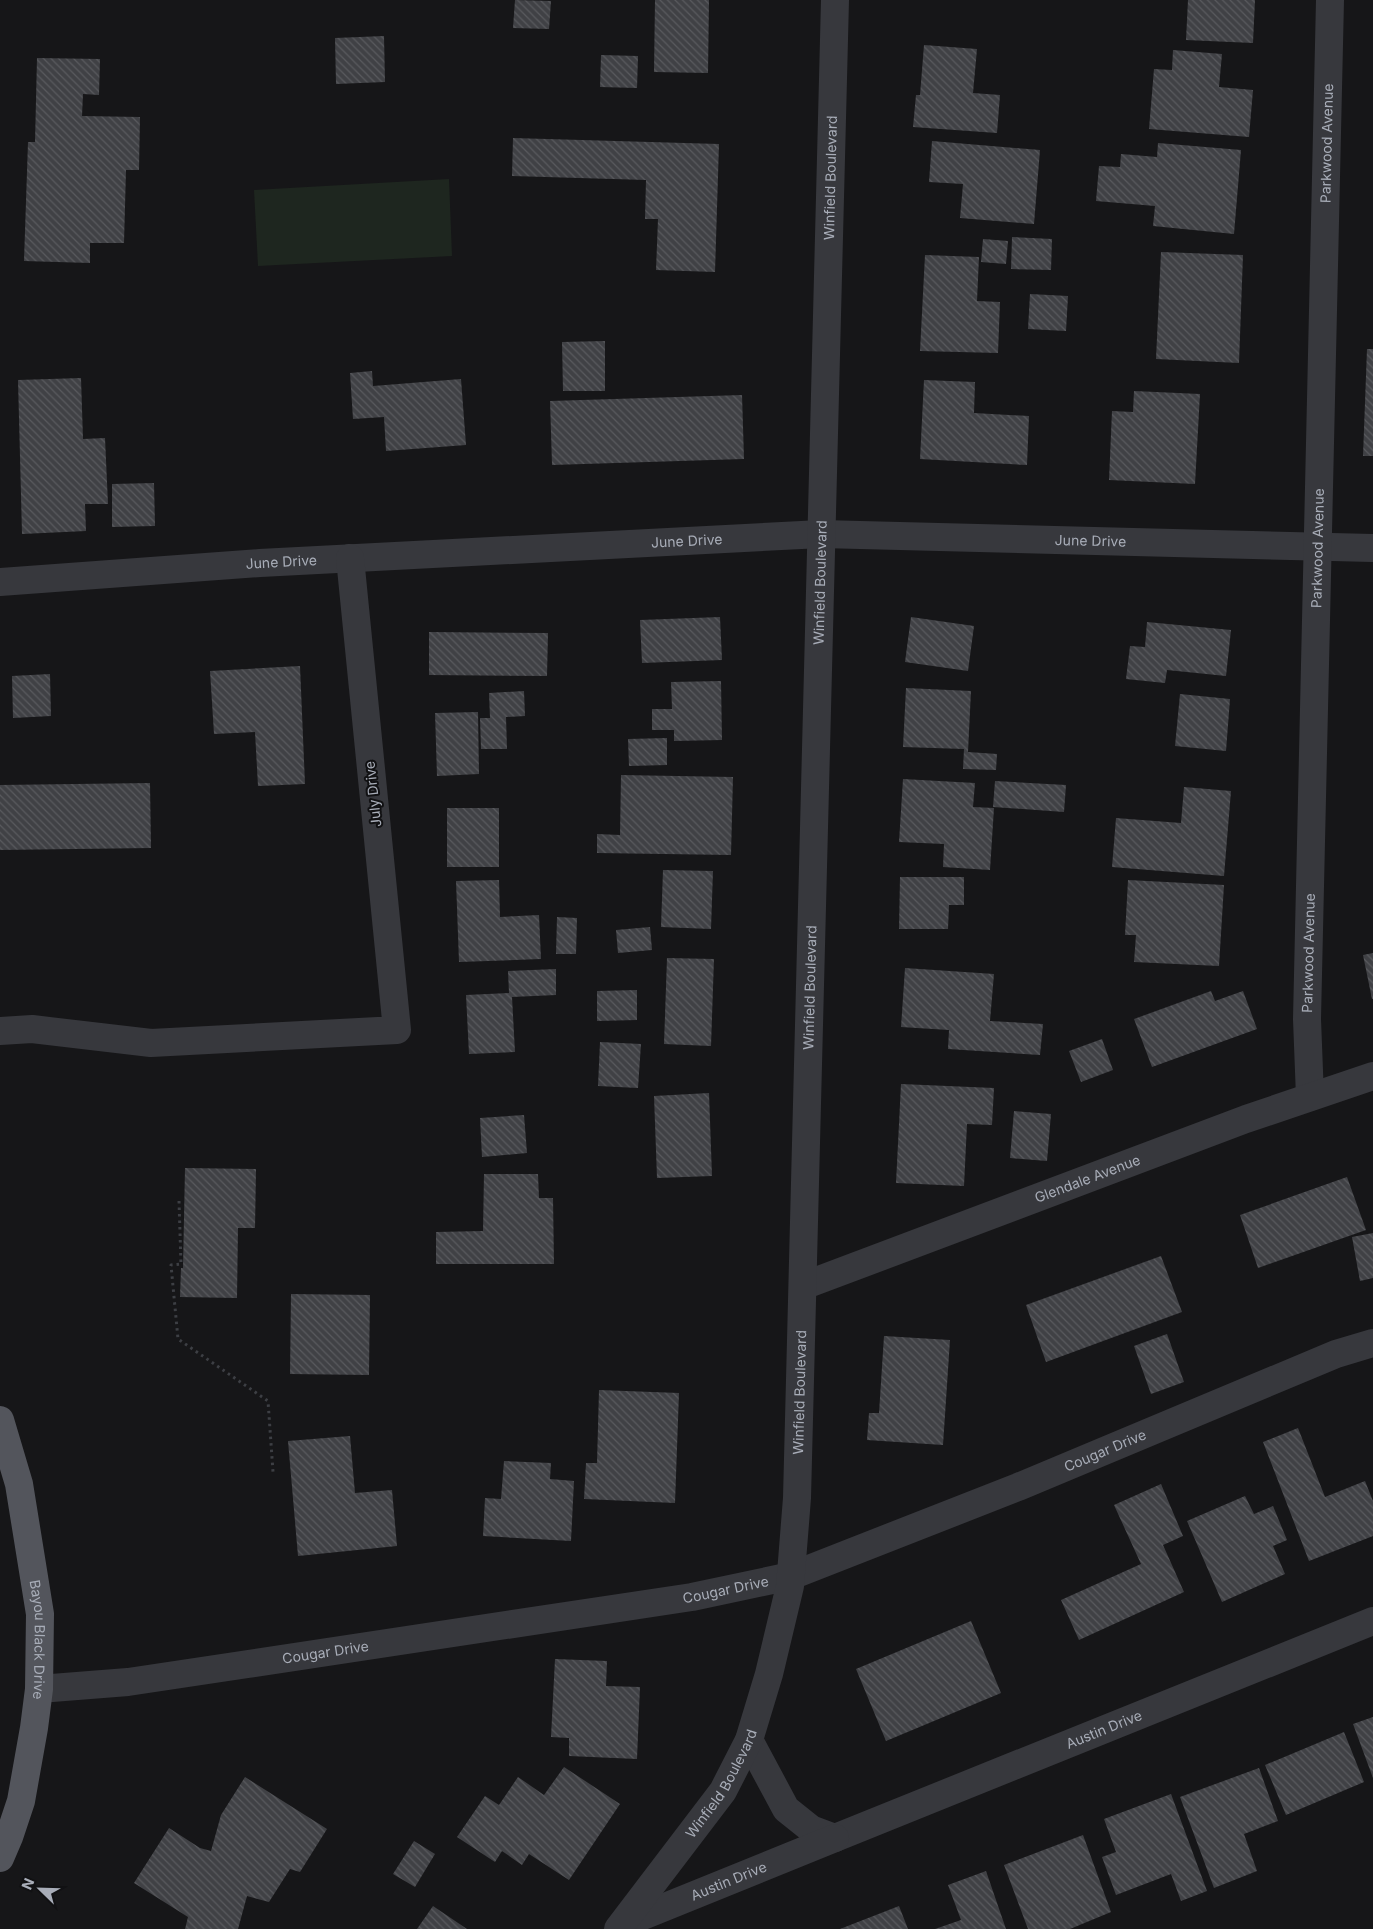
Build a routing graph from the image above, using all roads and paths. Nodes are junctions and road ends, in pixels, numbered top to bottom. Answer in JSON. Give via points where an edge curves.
{"nodes":[{"id":1,"x":835,"y":0,"type":"edge"},
{"id":2,"x":1330,"y":0,"type":"edge"},
{"id":3,"x":821,"y":534,"type":"junction"},
{"id":4,"x":1318,"y":547,"type":"junction"},
{"id":5,"x":1373,"y":548,"type":"edge"},
{"id":6,"x":350,"y":558,"type":"junction"},
{"id":7,"x":0,"y":582,"type":"edge"},
{"id":8,"x":0,"y":1031,"type":"edge"},
{"id":9,"x":1373,"y":1076,"type":"edge"},
{"id":10,"x":1310,"y":1097,"type":"junction"},
{"id":11,"x":179,"y":1201,"type":"dead end"},
{"id":12,"x":803,"y":1286,"type":"junction"},
{"id":13,"x":1373,"y":1343,"type":"edge"},
{"id":14,"x":0,"y":1420,"type":"edge"},
{"id":15,"x":273,"y":1472,"type":"dead end"},
{"id":16,"x":791,"y":1576,"type":"junction"},
{"id":17,"x":1373,"y":1621,"type":"edge"},
{"id":18,"x":39,"y":1689,"type":"junction"},
{"id":19,"x":749,"y":1740,"type":"junction"},
{"id":20,"x":835,"y":1838,"type":"junction"},
{"id":21,"x":0,"y":1858,"type":"edge"},
{"id":22,"x":620,"y":1927,"type":"edge"}],
"edges":[{"from":1,"to":3,"type":"street","name":"Winfield Boulevard"},
{"from":2,"to":4,"type":"street","name":"Parkwood Avenue"},
{"from":3,"to":4,"type":"street","name":"June Drive"},
{"from":3,"to":6,"type":"street","name":"June Drive"},
{"from":3,"to":12,"type":"street","name":"Winfield Boulevard"},
{"from":4,"to":5,"type":"street","name":"June Drive"},
{"from":4,"to":10,"type":"street","name":"Parkwood Avenue","via":[[1307,1019]]},
{"from":6,"to":7,"type":"street","name":"June Drive"},
{"from":6,"to":8,"type":"street","name":"July Drive","via":[[397,1030],[151,1043],[32,1029]]},
{"from":9,"to":10,"type":"street","name":"Glendale Avenue"},
{"from":10,"to":12,"type":"street","name":"Glendale Avenue"},
{"from":11,"to":15,"type":"path","via":[[181,1264],[171,1265],[178,1339],[268,1400]]},
{"from":12,"to":16,"type":"street","name":"Winfield Boulevard","via":[[797,1498]]},
{"from":13,"to":16,"type":"street","name":"Cougar Drive","via":[[1336,1354],[1018,1487]]},
{"from":14,"to":18,"type":"main road","name":"Bayou Black Drive","via":[[19,1484],[40,1614]]},
{"from":16,"to":18,"type":"street","name":"Cougar Drive","via":[[692,1597],[248,1664],[128,1682]]},
{"from":16,"to":19,"type":"street","name":"Winfield Boulevard","via":[[769,1674]]},
{"from":17,"to":20,"type":"street","name":"Austin Drive"},
{"from":18,"to":21,"type":"main road","name":"Bayou Black Drive","via":[[21,1800]]},
{"from":19,"to":20,"type":"street","via":[[786,1809],[811,1829]]},
{"from":19,"to":22,"type":"street","name":"Winfield Boulevard","via":[[723,1791]]},
{"from":20,"to":22,"type":"street","name":"Austin Drive"}]}
